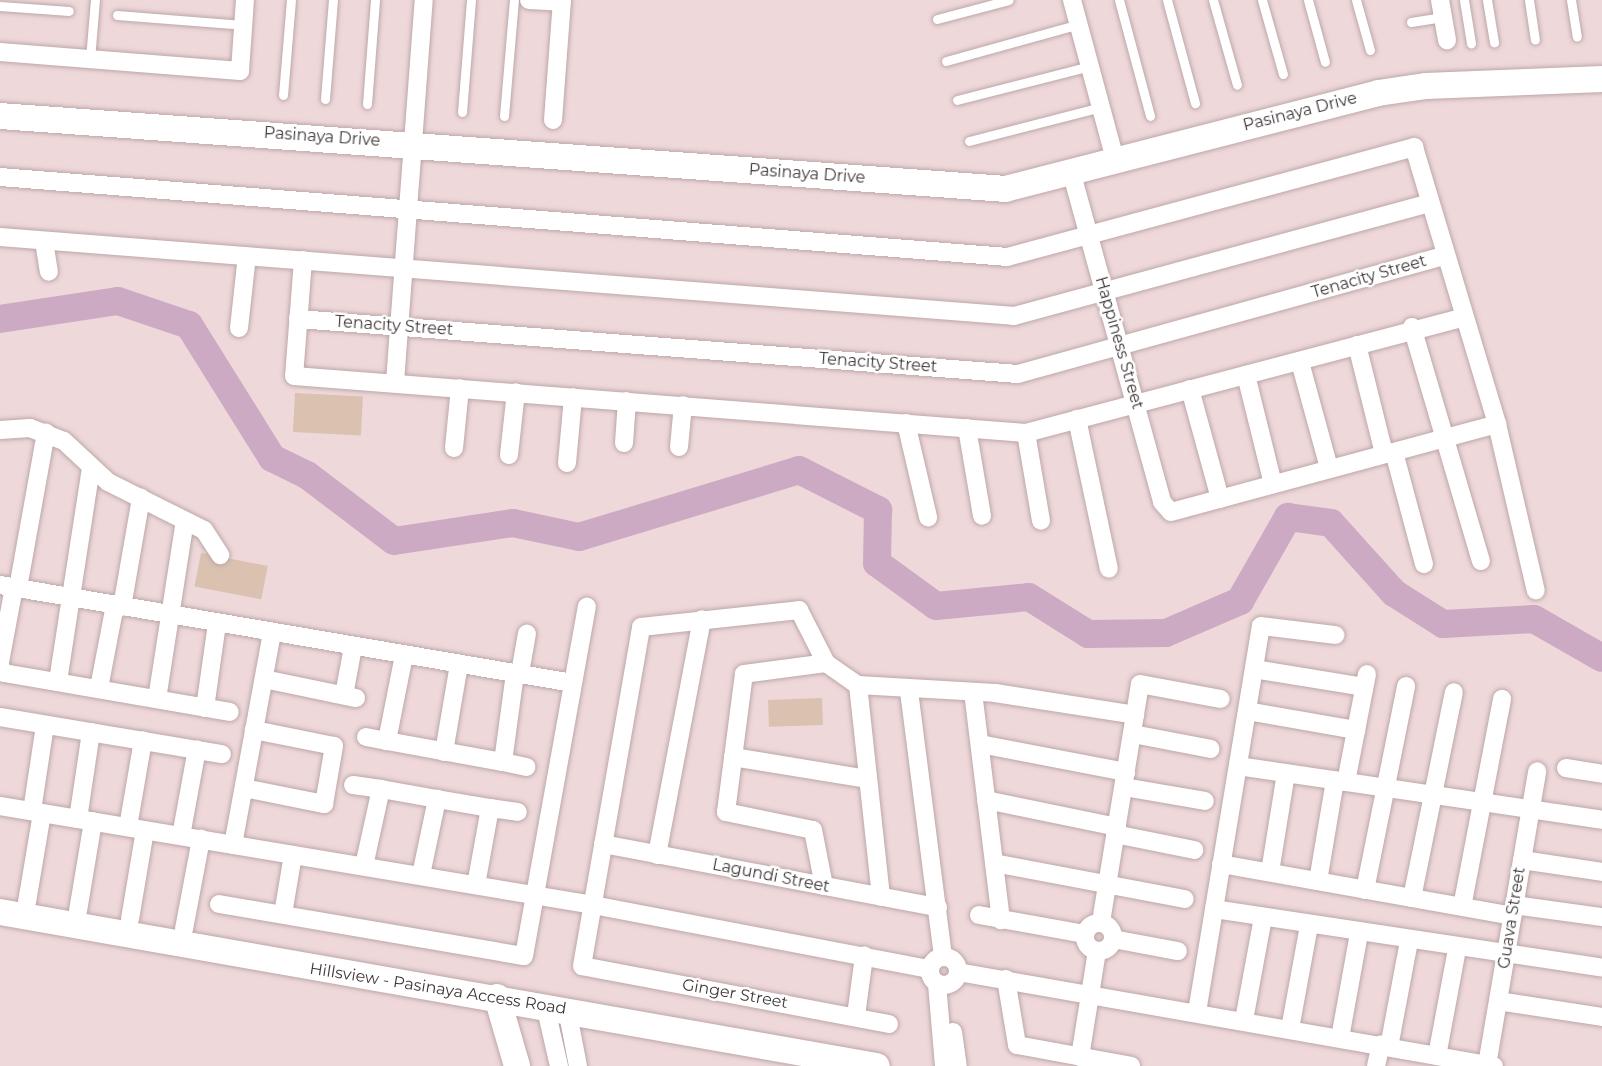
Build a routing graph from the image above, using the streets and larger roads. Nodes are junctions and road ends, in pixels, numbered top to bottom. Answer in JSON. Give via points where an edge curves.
{"nodes":[{"id":1,"x":245,"y":0,"type":"edge"},
{"id":2,"x":424,"y":0,"type":"edge"},
{"id":3,"x":529,"y":0,"type":"edge"},
{"id":4,"x":1072,"y":0,"type":"edge"},
{"id":5,"x":562,"y":1,"type":"edge"},
{"id":6,"x":1442,"y":9,"type":"edge"},
{"id":7,"x":1447,"y":40,"type":"dead end"},
{"id":8,"x":0,"y":51,"type":"edge"},
{"id":9,"x":1602,"y":79,"type":"edge"},
{"id":10,"x":0,"y":116,"type":"edge"},
{"id":11,"x":553,"y":120,"type":"dead end"},
{"id":12,"x":413,"y":144,"type":"junction"},
{"id":13,"x":1115,"y":159,"type":"junction"},
{"id":14,"x":1071,"y":171,"type":"junction"},
{"id":15,"x":0,"y":177,"type":"edge"},
{"id":16,"x":1429,"y":203,"type":"junction"},
{"id":17,"x":408,"y":210,"type":"junction"},
{"id":18,"x":1089,"y":235,"type":"junction"},
{"id":19,"x":0,"y":237,"type":"edge"},
{"id":20,"x":44,"y":241,"type":"junction"},
{"id":21,"x":247,"y":256,"type":"junction"},
{"id":22,"x":1444,"y":256,"type":"junction"},
{"id":23,"x":303,"y":260,"type":"junction"},
{"id":24,"x":404,"y":268,"type":"junction"},
{"id":25,"x":49,"y":272,"type":"dead end"},
{"id":26,"x":1105,"y":290,"type":"junction"},
{"id":27,"x":1464,"y":317,"type":"junction"},
{"id":28,"x":298,"y":319,"type":"junction"},
{"id":29,"x":399,"y":326,"type":"junction"},
{"id":30,"x":1412,"y":327,"type":"junction"},
{"id":31,"x":239,"y":328,"type":"dead end"},
{"id":32,"x":1357,"y":345,"type":"junction"},
{"id":33,"x":1121,"y":347,"type":"junction"},
{"id":34,"x":1300,"y":362,"type":"junction"},
{"id":35,"x":1246,"y":375,"type":"junction"},
{"id":36,"x":395,"y":382,"type":"junction"},
{"id":37,"x":460,"y":388,"type":"junction"},
{"id":38,"x":1190,"y":388,"type":"junction"},
{"id":39,"x":516,"y":392,"type":"junction"},
{"id":40,"x":573,"y":397,"type":"junction"},
{"id":41,"x":627,"y":401,"type":"junction"},
{"id":42,"x":1136,"y":403,"type":"junction"},
{"id":43,"x":683,"y":405,"type":"junction"},
{"id":44,"x":1077,"y":419,"type":"junction"},
{"id":45,"x":906,"y":423,"type":"junction"},
{"id":46,"x":1497,"y":424,"type":"junction"},
{"id":47,"x":968,"y":428,"type":"junction"},
{"id":48,"x":0,"y":430,"type":"edge"},
{"id":49,"x":46,"y":433,"type":"junction"},
{"id":50,"x":1026,"y":433,"type":"junction"},
{"id":51,"x":1448,"y":438,"type":"junction"},
{"id":52,"x":624,"y":443,"type":"dead end"},
{"id":53,"x":679,"y":447,"type":"dead end"},
{"id":54,"x":454,"y":448,"type":"dead end"},
{"id":55,"x":1389,"y":453,"type":"junction"},
{"id":56,"x":509,"y":455,"type":"dead end"},
{"id":57,"x":567,"y":463,"type":"dead end"},
{"id":58,"x":91,"y":468,"type":"junction"},
{"id":59,"x":1329,"y":468,"type":"junction"},
{"id":60,"x":1274,"y":484,"type":"junction"},
{"id":61,"x":141,"y":498,"type":"junction"},
{"id":62,"x":1220,"y":499,"type":"junction"},
{"id":63,"x":982,"y":516,"type":"dead end"},
{"id":64,"x":928,"y":517,"type":"dead end"},
{"id":65,"x":185,"y":521,"type":"junction"},
{"id":66,"x":1041,"y":521,"type":"dead end"},
{"id":67,"x":220,"y":555,"type":"dead end"},
{"id":68,"x":1480,"y":561,"type":"dead end"},
{"id":69,"x":1424,"y":564,"type":"dead end"},
{"id":70,"x":1109,"y":569,"type":"dead end"},
{"id":71,"x":11,"y":587,"type":"edge"},
{"id":72,"x":1536,"y":591,"type":"dead end"},
{"id":73,"x":72,"y":598,"type":"junction"},
{"id":74,"x":118,"y":606,"type":"junction"},
{"id":75,"x":587,"y":607,"type":"dead end"},
{"id":76,"x":170,"y":615,"type":"junction"},
{"id":77,"x":702,"y":619,"type":"junction"},
{"id":78,"x":217,"y":624,"type":"junction"},
{"id":79,"x":272,"y":633,"type":"junction"},
{"id":80,"x":526,"y":634,"type":"dead end"},
{"id":81,"x":1335,"y":635,"type":"dead end"},
{"id":82,"x":353,"y":647,"type":"junction"},
{"id":83,"x":404,"y":655,"type":"junction"},
{"id":84,"x":0,"y":662,"type":"edge"},
{"id":85,"x":826,"y":663,"type":"junction"},
{"id":86,"x":459,"y":664,"type":"junction"},
{"id":87,"x":0,"y":667,"type":"edge"},
{"id":88,"x":1254,"y":669,"type":"junction"},
{"id":89,"x":517,"y":673,"type":"junction"},
{"id":90,"x":264,"y":679,"type":"junction"},
{"id":91,"x":58,"y":681,"type":"junction"},
{"id":92,"x":573,"y":683,"type":"junction"},
{"id":93,"x":858,"y":685,"type":"junction"},
{"id":94,"x":1406,"y":686,"type":"dead end"},
{"id":95,"x":99,"y":688,"type":"junction"},
{"id":96,"x":909,"y":691,"type":"junction"},
{"id":97,"x":973,"y":692,"type":"junction"},
{"id":98,"x":1454,"y":692,"type":"dead end"},
{"id":99,"x":157,"y":699,"type":"junction"},
{"id":100,"x":1221,"y":699,"type":"dead end"},
{"id":101,"x":1502,"y":699,"type":"dead end"},
{"id":102,"x":205,"y":708,"type":"junction"},
{"id":103,"x":1247,"y":711,"type":"junction"},
{"id":104,"x":230,"y":712,"type":"dead end"},
{"id":105,"x":1135,"y":715,"type":"junction"},
{"id":106,"x":0,"y":719,"type":"edge"},
{"id":107,"x":45,"y":725,"type":"junction"},
{"id":108,"x":255,"y":730,"type":"junction"},
{"id":109,"x":1356,"y":730,"type":"junction"},
{"id":110,"x":91,"y":732,"type":"junction"},
{"id":111,"x":1133,"y":734,"type":"junction"},
{"id":112,"x":366,"y":737,"type":"dead end"},
{"id":113,"x":143,"y":740,"type":"junction"},
{"id":114,"x":387,"y":741,"type":"junction"},
{"id":115,"x":980,"y":744,"type":"junction"},
{"id":116,"x":196,"y":749,"type":"junction"},
{"id":117,"x":1211,"y":750,"type":"dead end"},
{"id":118,"x":444,"y":752,"type":"junction"},
{"id":119,"x":222,"y":754,"type":"dead end"},
{"id":120,"x":734,"y":757,"type":"junction"},
{"id":121,"x":502,"y":762,"type":"junction"},
{"id":122,"x":526,"y":766,"type":"dead end"},
{"id":123,"x":1238,"y":766,"type":"junction"},
{"id":124,"x":1566,"y":768,"type":"dead end"},
{"id":125,"x":1537,"y":771,"type":"dead end"},
{"id":126,"x":1286,"y":773,"type":"junction"},
{"id":127,"x":1602,"y":774,"type":"edge"},
{"id":128,"x":868,"y":779,"type":"junction"},
{"id":129,"x":1125,"y":780,"type":"junction"},
{"id":130,"x":1340,"y":781,"type":"junction"},
{"id":131,"x":353,"y":785,"type":"dead end"},
{"id":132,"x":244,"y":788,"type":"junction"},
{"id":133,"x":1386,"y":788,"type":"junction"},
{"id":134,"x":381,"y":789,"type":"junction"},
{"id":135,"x":1433,"y":795,"type":"junction"},
{"id":136,"x":437,"y":799,"type":"junction"},
{"id":137,"x":986,"y":800,"type":"junction"},
{"id":138,"x":1205,"y":801,"type":"dead end"},
{"id":139,"x":1482,"y":802,"type":"junction"},
{"id":140,"x":0,"y":806,"type":"edge"},
{"id":141,"x":490,"y":808,"type":"junction"},
{"id":142,"x":1530,"y":809,"type":"junction"},
{"id":143,"x":37,"y":812,"type":"junction"},
{"id":144,"x":518,"y":812,"type":"dead end"},
{"id":145,"x":86,"y":820,"type":"junction"},
{"id":146,"x":1602,"y":820,"type":"edge"},
{"id":147,"x":137,"y":828,"type":"junction"},
{"id":148,"x":1116,"y":831,"type":"junction"},
{"id":149,"x":181,"y":836,"type":"junction"},
{"id":150,"x":201,"y":839,"type":"junction"},
{"id":151,"x":233,"y":844,"type":"junction"},
{"id":152,"x":603,"y":844,"type":"junction"},
{"id":153,"x":1194,"y":850,"type":"dead end"},
{"id":154,"x":293,"y":855,"type":"junction"},
{"id":155,"x":657,"y":855,"type":"junction"},
{"id":156,"x":1522,"y":860,"type":"junction"},
{"id":157,"x":994,"y":863,"type":"junction"},
{"id":158,"x":1221,"y":864,"type":"junction"},
{"id":159,"x":364,"y":866,"type":"junction"},
{"id":160,"x":1270,"y":872,"type":"junction"},
{"id":161,"x":1602,"y":872,"type":"edge"},
{"id":162,"x":422,"y":875,"type":"junction"},
{"id":163,"x":1318,"y":881,"type":"junction"},
{"id":164,"x":1107,"y":884,"type":"junction"},
{"id":165,"x":476,"y":885,"type":"junction"},
{"id":166,"x":824,"y":886,"type":"junction"},
{"id":167,"x":1365,"y":890,"type":"junction"},
{"id":168,"x":535,"y":895,"type":"junction"},
{"id":169,"x":881,"y":897,"type":"junction"},
{"id":170,"x":1412,"y":898,"type":"junction"},
{"id":171,"x":1185,"y":899,"type":"dead end"},
{"id":172,"x":27,"y":902,"type":"dead end"},
{"id":173,"x":219,"y":903,"type":"dead end"},
{"id":174,"x":592,"y":905,"type":"junction"},
{"id":175,"x":938,"y":907,"type":"junction"},
{"id":176,"x":1462,"y":907,"type":"junction"},
{"id":177,"x":1214,"y":909,"type":"junction"},
{"id":178,"x":1513,"y":910,"type":"junction"},
{"id":179,"x":78,"y":911,"type":"dead end"},
{"id":180,"x":0,"y":912,"type":"edge"},
{"id":181,"x":283,"y":914,"type":"junction"},
{"id":182,"x":979,"y":915,"type":"dead end"},
{"id":183,"x":1263,"y":917,"type":"junction"},
{"id":184,"x":1602,"y":917,"type":"edge"},
{"id":185,"x":130,"y":920,"type":"dead end"},
{"id":186,"x":1001,"y":920,"type":"junction"},
{"id":187,"x":1101,"y":922,"type":"junction"},
{"id":188,"x":1309,"y":925,"type":"junction"},
{"id":189,"x":184,"y":929,"type":"dead end"},
{"id":190,"x":1359,"y":933,"type":"junction"},
{"id":191,"x":1085,"y":934,"type":"junction"},
{"id":192,"x":1113,"y":939,"type":"junction"},
{"id":193,"x":1409,"y":941,"type":"junction"},
{"id":194,"x":1457,"y":949,"type":"junction"},
{"id":195,"x":1097,"y":951,"type":"junction"},
{"id":196,"x":1178,"y":951,"type":"dead end"},
{"id":197,"x":864,"y":956,"type":"junction"},
{"id":198,"x":1506,"y":956,"type":"junction"},
{"id":199,"x":1602,"y":968,"type":"edge"},
{"id":200,"x":943,"y":973,"type":"junction"},
{"id":201,"x":1006,"y":979,"type":"junction"},
{"id":202,"x":1092,"y":993,"type":"junction"},
{"id":203,"x":497,"y":997,"type":"junction"},
{"id":204,"x":1498,"y":1001,"type":"junction"},
{"id":205,"x":556,"y":1007,"type":"junction"},
{"id":206,"x":1197,"y":1012,"type":"junction"},
{"id":207,"x":856,"y":1016,"type":"junction"},
{"id":208,"x":1602,"y":1017,"type":"edge"},
{"id":209,"x":1244,"y":1020,"type":"junction"},
{"id":210,"x":888,"y":1024,"type":"dead end"},
{"id":211,"x":1290,"y":1029,"type":"junction"},
{"id":212,"x":1340,"y":1038,"type":"junction"},
{"id":213,"x":1385,"y":1046,"type":"junction"},
{"id":214,"x":1080,"y":1057,"type":"junction"},
{"id":215,"x":1432,"y":1059,"type":"edge"},
{"id":216,"x":1487,"y":1065,"type":"edge"},
{"id":217,"x":518,"y":1066,"type":"edge"},
{"id":218,"x":559,"y":1066,"type":"edge"},
{"id":219,"x":578,"y":1066,"type":"edge"},
{"id":220,"x":874,"y":1066,"type":"edge"},
{"id":221,"x":944,"y":1066,"type":"edge"},
{"id":222,"x":958,"y":1066,"type":"edge"},
{"id":223,"x":1131,"y":1066,"type":"edge"},
{"id":224,"x":1376,"y":1066,"type":"edge"}],
"edges":[{"from":1,"to":8,"type":"street","via":[[240,71]]},
{"from":2,"to":12,"type":"street"},
{"from":3,"to":5,"type":"street"},
{"from":4,"to":13,"type":"street"},
{"from":5,"to":11,"type":"street"},
{"from":6,"to":7,"type":"street"},
{"from":9,"to":13,"type":"street","name":"Pasinaya Drive","via":[[1426,86],[1378,93]]},
{"from":10,"to":12,"type":"street","name":"Pasinaya Drive"},
{"from":12,"to":14,"type":"street","name":"Pasinaya Drive","via":[[1005,189]]},
{"from":12,"to":17,"type":"street"},
{"from":13,"to":14,"type":"street","name":"Pasinaya Drive"},
{"from":14,"to":18,"type":"street","name":"Happiness Street"},
{"from":15,"to":17,"type":"street"},
{"from":16,"to":18,"type":"street","via":[[1414,147]]},
{"from":16,"to":22,"type":"street"},
{"from":16,"to":26,"type":"street"},
{"from":17,"to":18,"type":"street","via":[[1007,257]]},
{"from":17,"to":24,"type":"street"},
{"from":18,"to":26,"type":"street","name":"Happiness Street"},
{"from":19,"to":20,"type":"street"},
{"from":20,"to":21,"type":"street"},
{"from":20,"to":25,"type":"street"},
{"from":21,"to":23,"type":"street"},
{"from":21,"to":31,"type":"street"},
{"from":22,"to":27,"type":"street"},
{"from":22,"to":33,"type":"street","name":"Tenacity Street"},
{"from":23,"to":24,"type":"street"},
{"from":23,"to":28,"type":"street"},
{"from":24,"to":26,"type":"street","via":[[1014,316]]},
{"from":24,"to":29,"type":"street"},
{"from":26,"to":33,"type":"street","name":"Happiness Street"},
{"from":27,"to":30,"type":"street"},
{"from":27,"to":46,"type":"street"},
{"from":28,"to":29,"type":"street","name":"Tenacity Street"},
{"from":28,"to":36,"type":"street","via":[[294,376]]},
{"from":29,"to":33,"type":"street","name":"Tenacity Street","via":[[1018,374]]},
{"from":29,"to":36,"type":"street"},
{"from":30,"to":32,"type":"street"},
{"from":30,"to":51,"type":"street"},
{"from":32,"to":34,"type":"street"},
{"from":32,"to":55,"type":"street"},
{"from":33,"to":42,"type":"street","name":"Happiness Street"},
{"from":34,"to":35,"type":"street"},
{"from":34,"to":59,"type":"street"},
{"from":35,"to":38,"type":"street"},
{"from":35,"to":60,"type":"street"},
{"from":36,"to":37,"type":"street"},
{"from":37,"to":39,"type":"street"},
{"from":37,"to":54,"type":"street"},
{"from":38,"to":42,"type":"street"},
{"from":38,"to":62,"type":"street"},
{"from":39,"to":40,"type":"street"},
{"from":39,"to":56,"type":"street"},
{"from":40,"to":41,"type":"street"},
{"from":40,"to":57,"type":"street"},
{"from":41,"to":43,"type":"street"},
{"from":41,"to":52,"type":"street"},
{"from":42,"to":44,"type":"street"},
{"from":42,"to":62,"type":"street","name":"Happiness Street","via":[[1162,502],[1171,512]]},
{"from":43,"to":45,"type":"street"},
{"from":43,"to":53,"type":"street"},
{"from":44,"to":50,"type":"street"},
{"from":44,"to":70,"type":"street"},
{"from":45,"to":47,"type":"street"},
{"from":45,"to":64,"type":"street"},
{"from":46,"to":51,"type":"street"},
{"from":46,"to":72,"type":"street"},
{"from":47,"to":50,"type":"street"},
{"from":47,"to":63,"type":"street"},
{"from":48,"to":49,"type":"street"},
{"from":49,"to":58,"type":"street","via":[[70,446]]},
{"from":49,"to":71,"type":"street"},
{"from":50,"to":66,"type":"street"},
{"from":51,"to":55,"type":"street"},
{"from":51,"to":68,"type":"street"},
{"from":55,"to":59,"type":"street"},
{"from":55,"to":69,"type":"street"},
{"from":58,"to":61,"type":"street"},
{"from":58,"to":73,"type":"street"},
{"from":59,"to":60,"type":"street"},
{"from":60,"to":62,"type":"street"},
{"from":61,"to":65,"type":"street"},
{"from":61,"to":74,"type":"street"},
{"from":65,"to":67,"type":"street","via":[[209,534]]},
{"from":65,"to":76,"type":"street"},
{"from":71,"to":73,"type":"street"},
{"from":71,"to":84,"type":"street"},
{"from":73,"to":74,"type":"street"},
{"from":73,"to":91,"type":"street"},
{"from":74,"to":76,"type":"street"},
{"from":74,"to":95,"type":"street"},
{"from":75,"to":92,"type":"street"},
{"from":76,"to":78,"type":"street"},
{"from":76,"to":99,"type":"street"},
{"from":77,"to":85,"type":"street","via":[[799,610]]},
{"from":77,"to":152,"type":"street","via":[[641,627]]},
{"from":77,"to":155,"type":"street"},
{"from":78,"to":79,"type":"street"},
{"from":78,"to":102,"type":"street"},
{"from":79,"to":82,"type":"street"},
{"from":79,"to":90,"type":"street"},
{"from":80,"to":89,"type":"street"},
{"from":81,"to":88,"type":"street","via":[[1261,626]]},
{"from":82,"to":83,"type":"street"},
{"from":82,"to":90,"type":"street","via":[[350,697]]},
{"from":83,"to":86,"type":"street"},
{"from":83,"to":114,"type":"street"},
{"from":85,"to":93,"type":"street"},
{"from":85,"to":120,"type":"street","via":[[744,674]]},
{"from":86,"to":89,"type":"street"},
{"from":86,"to":118,"type":"street"},
{"from":87,"to":91,"type":"street","via":[[4,673]]},
{"from":88,"to":103,"type":"street"},
{"from":88,"to":109,"type":"street","via":[[1366,681]]},
{"from":89,"to":92,"type":"street"},
{"from":89,"to":121,"type":"street"},
{"from":90,"to":108,"type":"street"},
{"from":91,"to":95,"type":"street"},
{"from":92,"to":168,"type":"street"},
{"from":93,"to":96,"type":"street"},
{"from":93,"to":128,"type":"street"},
{"from":94,"to":133,"type":"street"},
{"from":95,"to":99,"type":"street"},
{"from":96,"to":97,"type":"street"},
{"from":96,"to":175,"type":"street"},
{"from":97,"to":105,"type":"street"},
{"from":97,"to":115,"type":"street"},
{"from":98,"to":135,"type":"street"},
{"from":99,"to":102,"type":"street"},
{"from":100,"to":105,"type":"street","via":[[1140,684]]},
{"from":101,"to":139,"type":"street"},
{"from":102,"to":104,"type":"street"},
{"from":103,"to":109,"type":"street"},
{"from":103,"to":123,"type":"street"},
{"from":105,"to":111,"type":"street"},
{"from":106,"to":107,"type":"street"},
{"from":107,"to":110,"type":"street"},
{"from":107,"to":143,"type":"street"},
{"from":108,"to":132,"type":"street"},
{"from":108,"to":132,"type":"street","via":[[334,746],[324,804]]},
{"from":109,"to":130,"type":"street"},
{"from":110,"to":113,"type":"street"},
{"from":110,"to":145,"type":"street"},
{"from":111,"to":117,"type":"street"},
{"from":111,"to":129,"type":"street"},
{"from":112,"to":114,"type":"street"},
{"from":113,"to":116,"type":"street"},
{"from":113,"to":147,"type":"street"},
{"from":114,"to":118,"type":"street"},
{"from":115,"to":129,"type":"street"},
{"from":115,"to":137,"type":"street"},
{"from":116,"to":119,"type":"street"},
{"from":116,"to":149,"type":"street"},
{"from":118,"to":121,"type":"street"},
{"from":120,"to":128,"type":"street"},
{"from":120,"to":166,"type":"street","via":[[726,812],[813,830]]},
{"from":121,"to":122,"type":"street"},
{"from":123,"to":126,"type":"street"},
{"from":123,"to":158,"type":"street"},
{"from":124,"to":127,"type":"street"},
{"from":125,"to":142,"type":"street","name":"Guava Street"},
{"from":126,"to":130,"type":"street"},
{"from":126,"to":160,"type":"street"},
{"from":128,"to":169,"type":"street"},
{"from":129,"to":138,"type":"street"},
{"from":129,"to":148,"type":"street"},
{"from":130,"to":133,"type":"street"},
{"from":130,"to":163,"type":"street"},
{"from":131,"to":134,"type":"street"},
{"from":132,"to":151,"type":"street"},
{"from":133,"to":135,"type":"street"},
{"from":133,"to":167,"type":"street"},
{"from":134,"to":136,"type":"street"},
{"from":134,"to":159,"type":"street"},
{"from":135,"to":139,"type":"street"},
{"from":135,"to":170,"type":"street"},
{"from":136,"to":141,"type":"street"},
{"from":136,"to":162,"type":"street"},
{"from":137,"to":148,"type":"street"},
{"from":137,"to":157,"type":"street"},
{"from":139,"to":142,"type":"street"},
{"from":139,"to":176,"type":"street"},
{"from":140,"to":143,"type":"street"},
{"from":141,"to":144,"type":"street"},
{"from":141,"to":165,"type":"street"},
{"from":142,"to":146,"type":"street"},
{"from":142,"to":156,"type":"street","name":"Guava Street"},
{"from":143,"to":145,"type":"street"},
{"from":143,"to":172,"type":"street"},
{"from":145,"to":147,"type":"street"},
{"from":145,"to":179,"type":"street"},
{"from":147,"to":149,"type":"street"},
{"from":147,"to":185,"type":"street"},
{"from":148,"to":153,"type":"street"},
{"from":148,"to":164,"type":"street"},
{"from":149,"to":150,"type":"street"},
{"from":150,"to":151,"type":"street"},
{"from":150,"to":189,"type":"street"},
{"from":151,"to":154,"type":"street"},
{"from":152,"to":155,"type":"street","name":"Lagundi Street"},
{"from":152,"to":174,"type":"street"},
{"from":154,"to":159,"type":"street"},
{"from":154,"to":181,"type":"street"},
{"from":155,"to":166,"type":"street","name":"Lagundi Street"},
{"from":156,"to":161,"type":"street"},
{"from":156,"to":178,"type":"street","name":"Guava Street"},
{"from":157,"to":164,"type":"street"},
{"from":157,"to":186,"type":"street"},
{"from":158,"to":160,"type":"street"},
{"from":158,"to":177,"type":"street"},
{"from":159,"to":162,"type":"street"},
{"from":160,"to":163,"type":"street"},
{"from":162,"to":165,"type":"street"},
{"from":163,"to":167,"type":"street"},
{"from":164,"to":171,"type":"street"},
{"from":164,"to":187,"type":"street"},
{"from":165,"to":168,"type":"street"},
{"from":166,"to":169,"type":"street","name":"Lagundi Street"},
{"from":167,"to":170,"type":"street"},
{"from":168,"to":174,"type":"street"},
{"from":168,"to":181,"type":"street","via":[[524,956]]},
{"from":169,"to":175,"type":"street","name":"Lagundi Street"},
{"from":170,"to":176,"type":"street"},
{"from":173,"to":181,"type":"street"},
{"from":174,"to":197,"type":"street"},
{"from":174,"to":207,"type":"street","name":"Ginger Street","via":[[582,966]]},
{"from":175,"to":200,"type":"street"},
{"from":176,"to":178,"type":"street"},
{"from":177,"to":183,"type":"street"},
{"from":177,"to":206,"type":"street"},
{"from":178,"to":184,"type":"street"},
{"from":178,"to":198,"type":"street","name":"Guava Street"},
{"from":180,"to":203,"type":"street","name":"Hillsview - Pasinaya Access Road","via":[[311,970]]},
{"from":182,"to":186,"type":"street"},
{"from":183,"to":188,"type":"street"},
{"from":183,"to":209,"type":"street"},
{"from":186,"to":191,"type":"street"},
{"from":187,"to":191,"type":"street","via":[[1090,925]]},
{"from":187,"to":192,"type":"street","via":[[1110,927]]},
{"from":188,"to":190,"type":"street"},
{"from":188,"to":211,"type":"street"},
{"from":190,"to":193,"type":"street"},
{"from":190,"to":212,"type":"street"},
{"from":191,"to":195,"type":"street","via":[[1087,945]]},
{"from":192,"to":195,"type":"street","via":[[1108,948]]},
{"from":192,"to":196,"type":"street"},
{"from":193,"to":194,"type":"street"},
{"from":193,"to":213,"type":"street"},
{"from":194,"to":198,"type":"street"},
{"from":194,"to":215,"type":"street"},
{"from":195,"to":202,"type":"street"},
{"from":197,"to":200,"type":"street"},
{"from":197,"to":207,"type":"street"},
{"from":198,"to":199,"type":"street"},
{"from":198,"to":204,"type":"street","name":"Guava Street"},
{"from":200,"to":201,"type":"street"},
{"from":200,"to":221,"type":"street"},
{"from":200,"to":222,"type":"street"},
{"from":201,"to":202,"type":"street"},
{"from":201,"to":214,"type":"street","via":[[1017,1046]]},
{"from":202,"to":206,"type":"street"},
{"from":202,"to":214,"type":"street"},
{"from":203,"to":205,"type":"street","name":"Hillsview - Pasinaya Access Road"},
{"from":203,"to":217,"type":"street"},
{"from":204,"to":208,"type":"street"},
{"from":204,"to":216,"type":"street","name":"Guava Street"},
{"from":205,"to":218,"type":"street"},
{"from":205,"to":219,"type":"street"},
{"from":205,"to":220,"type":"street","name":"Hillsview - Pasinaya Access Road"},
{"from":206,"to":209,"type":"street"},
{"from":207,"to":210,"type":"street","name":"Ginger Street"},
{"from":209,"to":211,"type":"street"},
{"from":211,"to":212,"type":"street"},
{"from":212,"to":213,"type":"street"},
{"from":213,"to":215,"type":"street"},
{"from":213,"to":224,"type":"street"},
{"from":214,"to":223,"type":"street"},
{"from":215,"to":216,"type":"street"}]}
